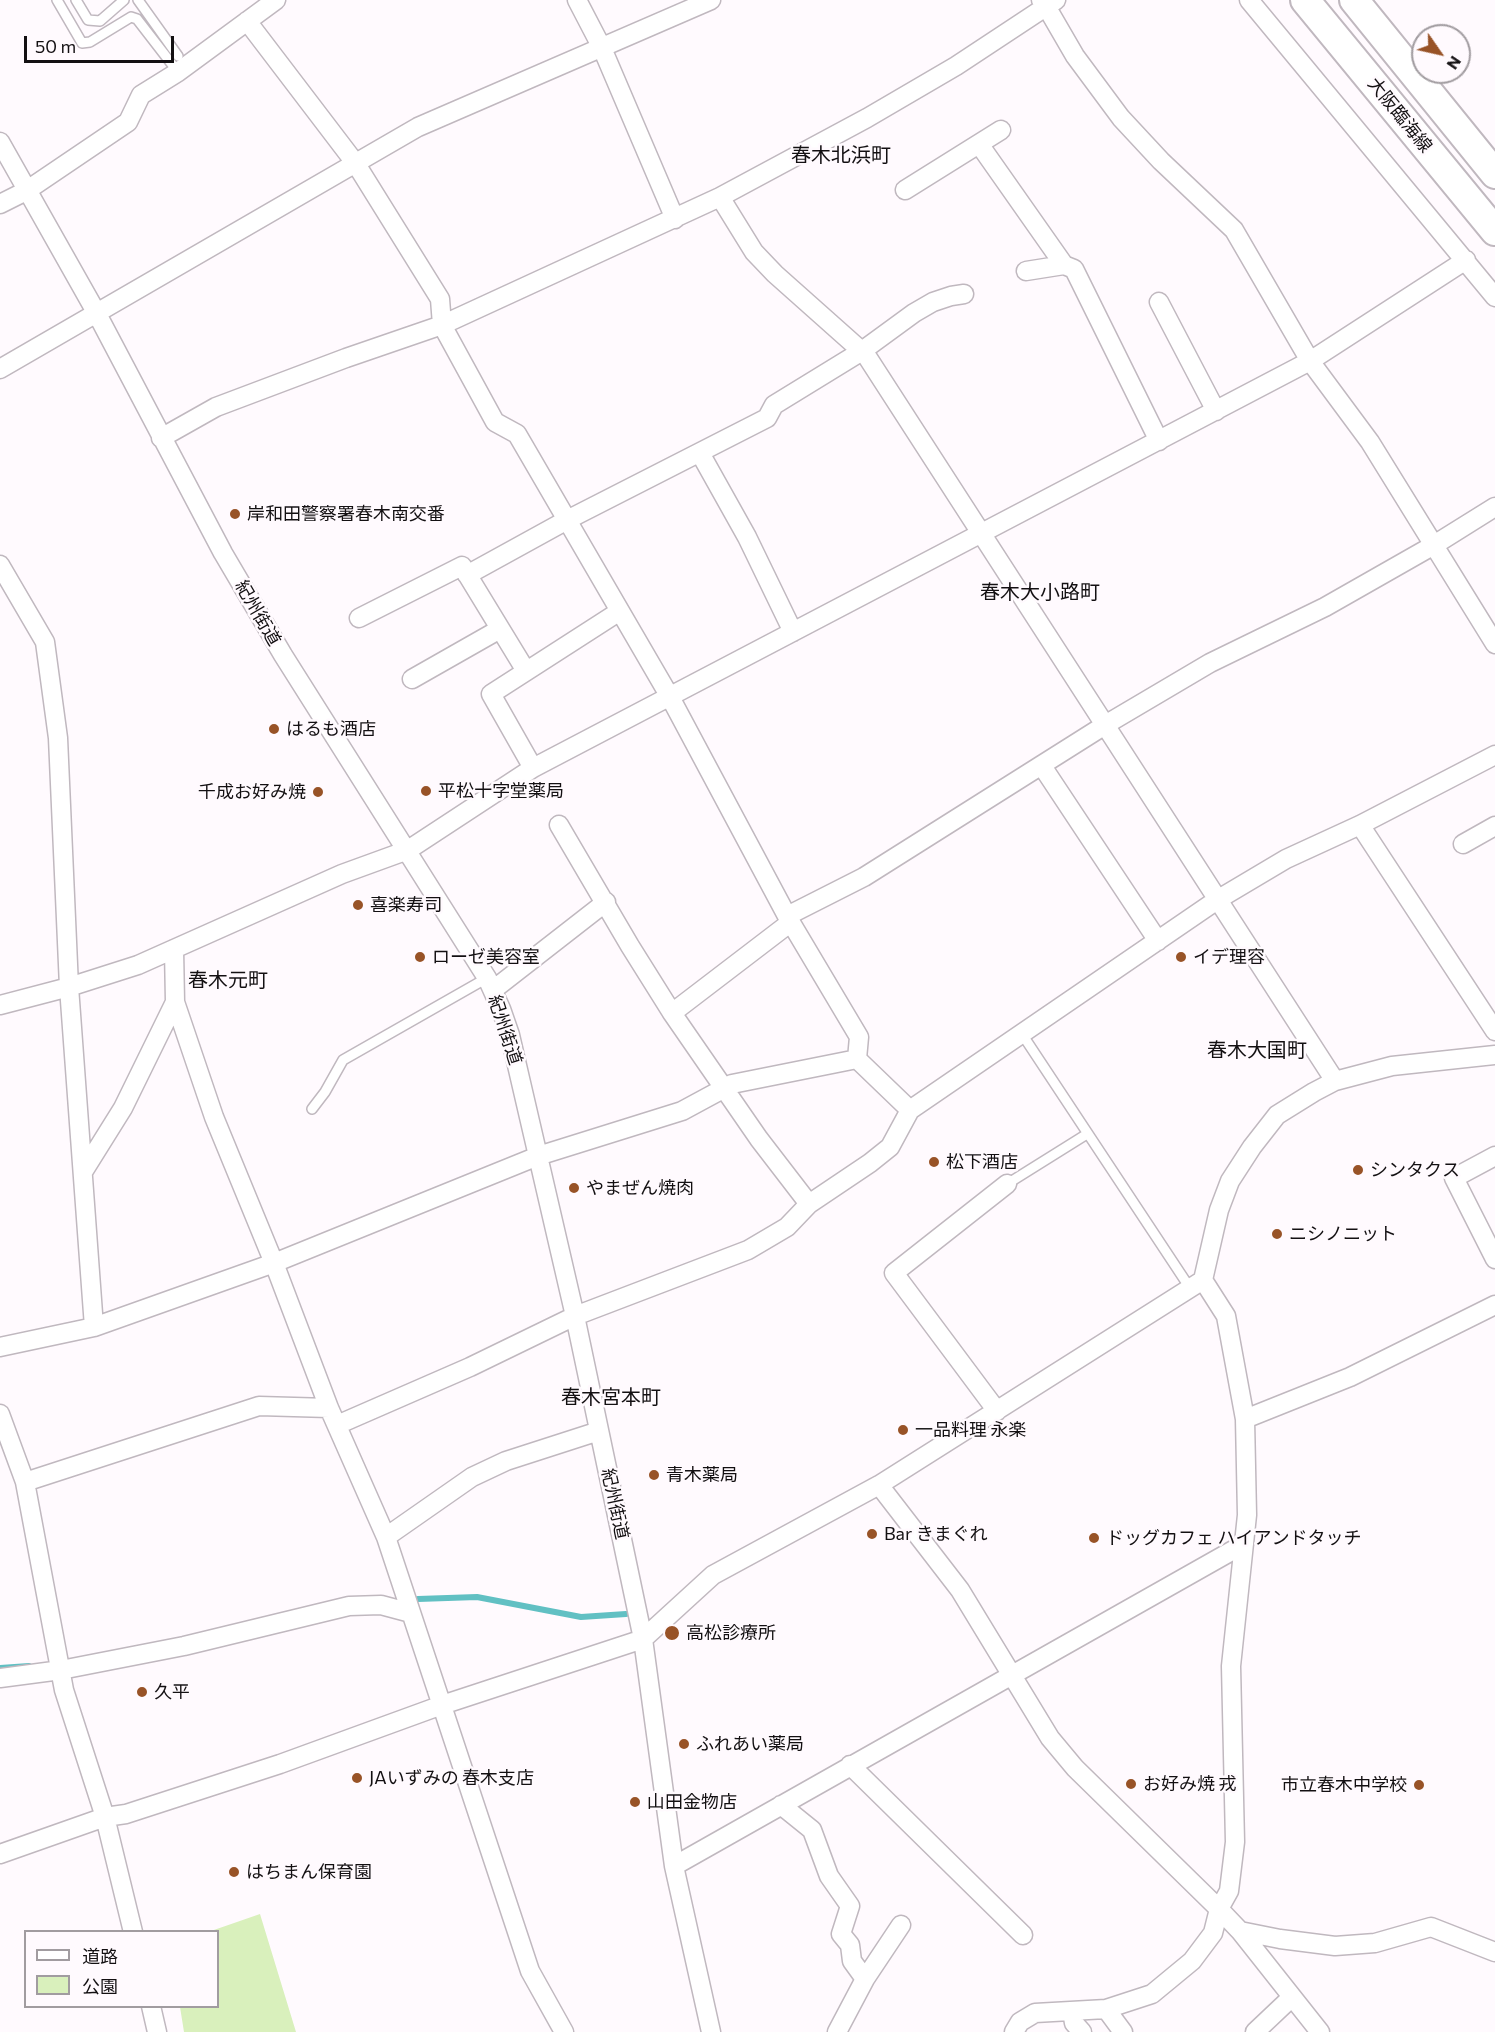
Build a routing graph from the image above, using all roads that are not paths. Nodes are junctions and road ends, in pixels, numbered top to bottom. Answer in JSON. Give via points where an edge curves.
{"nodes":[{"id":1,"x":57,"y":0,"type":"edge"},
{"id":2,"x":76,"y":0,"type":"edge"},
{"id":3,"x":124,"y":0,"type":"edge"},
{"id":4,"x":138,"y":0,"type":"edge"},
{"id":5,"x":276,"y":0,"type":"edge"},
{"id":6,"x":577,"y":0,"type":"edge"},
{"id":7,"x":711,"y":0,"type":"edge"},
{"id":8,"x":1249,"y":0,"type":"edge"},
{"id":9,"x":1305,"y":0,"type":"edge"},
{"id":10,"x":1354,"y":0,"type":"edge"},
{"id":11,"x":1048,"y":2,"type":"edge"},
{"id":12,"x":247,"y":21,"type":"junction"},
{"id":13,"x":602,"y":48,"type":"junction"},
{"id":14,"x":178,"y":64,"type":"junction"},
{"id":15,"x":1001,"y":130,"type":"dead end"},
{"id":16,"x":0,"y":142,"type":"edge"},
{"id":17,"x":979,"y":144,"type":"junction"},
{"id":18,"x":356,"y":164,"type":"junction"},
{"id":19,"x":1495,"y":174,"type":"edge"},
{"id":20,"x":905,"y":190,"type":"dead end"},
{"id":21,"x":26,"y":191,"type":"junction"},
{"id":22,"x":720,"y":197,"type":"junction"},
{"id":23,"x":0,"y":204,"type":"edge"},
{"id":24,"x":675,"y":219,"type":"junction"},
{"id":25,"x":1494,"y":228,"type":"edge"},
{"id":26,"x":1466,"y":260,"type":"junction"},
{"id":27,"x":1064,"y":265,"type":"junction"},
{"id":28,"x":1026,"y":271,"type":"dead end"},
{"id":29,"x":964,"y":294,"type":"dead end"},
{"id":30,"x":1495,"y":297,"type":"edge"},
{"id":31,"x":1159,"y":302,"type":"dead end"},
{"id":32,"x":96,"y":312,"type":"junction"},
{"id":33,"x":442,"y":325,"type":"junction"},
{"id":34,"x":862,"y":351,"type":"junction"},
{"id":35,"x":1310,"y":361,"type":"junction"},
{"id":36,"x":0,"y":369,"type":"edge"},
{"id":37,"x":1216,"y":411,"type":"junction"},
{"id":38,"x":161,"y":438,"type":"junction"},
{"id":39,"x":1159,"y":441,"type":"junction"},
{"id":40,"x":700,"y":453,"type":"junction"},
{"id":41,"x":1495,"y":507,"type":"edge"},
{"id":42,"x":567,"y":520,"type":"junction"},
{"id":43,"x":981,"y":532,"type":"junction"},
{"id":44,"x":1434,"y":545,"type":"junction"},
{"id":45,"x":3,"y":575,"type":"edge"},
{"id":46,"x":467,"y":575,"type":"junction"},
{"id":47,"x":620,"y":611,"type":"junction"},
{"id":48,"x":359,"y":618,"type":"dead end"},
{"id":49,"x":500,"y":629,"type":"junction"},
{"id":50,"x":793,"y":632,"type":"junction"},
{"id":51,"x":1495,"y":644,"type":"edge"},
{"id":52,"x":526,"y":671,"type":"junction"},
{"id":53,"x":412,"y":679,"type":"dead end"},
{"id":54,"x":670,"y":697,"type":"junction"},
{"id":55,"x":1105,"y":724,"type":"junction"},
{"id":56,"x":1495,"y":755,"type":"edge"},
{"id":57,"x":1042,"y":766,"type":"junction"},
{"id":58,"x":533,"y":768,"type":"junction"},
{"id":59,"x":559,"y":825,"type":"dead end"},
{"id":60,"x":1360,"y":825,"type":"junction"},
{"id":61,"x":1495,"y":826,"type":"edge"},
{"id":62,"x":1463,"y":844,"type":"dead end"},
{"id":63,"x":408,"y":850,"type":"junction"},
{"id":64,"x":1217,"y":900,"type":"junction"},
{"id":65,"x":606,"y":902,"type":"junction"},
{"id":66,"x":789,"y":919,"type":"junction"},
{"id":67,"x":1158,"y":941,"type":"junction"},
{"id":68,"x":174,"y":950,"type":"junction"},
{"id":69,"x":490,"y":984,"type":"junction"},
{"id":70,"x":69,"y":987,"type":"junction"},
{"id":71,"x":175,"y":1002,"type":"junction"},
{"id":72,"x":0,"y":1005,"type":"edge"},
{"id":73,"x":672,"y":1013,"type":"junction"},
{"id":74,"x":1495,"y":1031,"type":"edge"},
{"id":75,"x":1022,"y":1034,"type":"junction"},
{"id":76,"x":1495,"y":1055,"type":"edge"},
{"id":77,"x":857,"y":1059,"type":"junction"},
{"id":78,"x":1335,"y":1081,"type":"junction"},
{"id":79,"x":724,"y":1087,"type":"junction"},
{"id":80,"x":312,"y":1109,"type":"dead end"},
{"id":81,"x":910,"y":1110,"type":"junction"},
{"id":82,"x":1087,"y":1134,"type":"junction"},
{"id":83,"x":538,"y":1156,"type":"junction"},
{"id":84,"x":1495,"y":1156,"type":"edge"},
{"id":85,"x":83,"y":1172,"type":"junction"},
{"id":86,"x":1007,"y":1184,"type":"joint"},
{"id":87,"x":809,"y":1204,"type":"junction"},
{"id":88,"x":1489,"y":1232,"type":"edge"},
{"id":89,"x":1495,"y":1259,"type":"edge"},
{"id":90,"x":274,"y":1263,"type":"junction"},
{"id":91,"x":1196,"y":1284,"type":"junction"},
{"id":92,"x":1495,"y":1305,"type":"edge"},
{"id":93,"x":575,"y":1316,"type":"junction"},
{"id":94,"x":94,"y":1327,"type":"junction"},
{"id":95,"x":0,"y":1347,"type":"edge"},
{"id":96,"x":329,"y":1408,"type":"junction"},
{"id":97,"x":997,"y":1411,"type":"junction"},
{"id":98,"x":0,"y":1414,"type":"edge"},
{"id":99,"x":1245,"y":1419,"type":"junction"},
{"id":100,"x":337,"y":1425,"type":"junction"},
{"id":101,"x":599,"y":1431,"type":"junction"},
{"id":102,"x":25,"y":1482,"type":"junction"},
{"id":103,"x":879,"y":1485,"type":"junction"},
{"id":104,"x":386,"y":1537,"type":"junction"},
{"id":105,"x":1244,"y":1544,"type":"junction"},
{"id":106,"x":411,"y":1613,"type":"junction"},
{"id":107,"x":643,"y":1639,"type":"junction"},
{"id":108,"x":62,"y":1671,"type":"junction"},
{"id":109,"x":1012,"y":1674,"type":"junction"},
{"id":110,"x":0,"y":1678,"type":"edge"},
{"id":111,"x":442,"y":1705,"type":"junction"},
{"id":112,"x":850,"y":1765,"type":"junction"},
{"id":113,"x":781,"y":1805,"type":"junction"},
{"id":114,"x":105,"y":1817,"type":"junction"},
{"id":115,"x":0,"y":1854,"type":"edge"},
{"id":116,"x":674,"y":1866,"type":"junction"},
{"id":117,"x":1219,"y":1909,"type":"junction"},
{"id":118,"x":901,"y":1925,"type":"dead end"},
{"id":119,"x":133,"y":1930,"type":"edge"},
{"id":120,"x":1239,"y":1931,"type":"junction"},
{"id":121,"x":1023,"y":1935,"type":"dead end"},
{"id":122,"x":1495,"y":1952,"type":"edge"},
{"id":123,"x":865,"y":1978,"type":"junction"},
{"id":124,"x":1292,"y":1997,"type":"junction"},
{"id":125,"x":151,"y":2008,"type":"edge"},
{"id":126,"x":1106,"y":2009,"type":"junction"},
{"id":127,"x":1072,"y":2011,"type":"junction"},
{"id":128,"x":157,"y":2032,"type":"edge"},
{"id":129,"x":564,"y":2032,"type":"edge"},
{"id":130,"x":711,"y":2032,"type":"edge"},
{"id":131,"x":837,"y":2032,"type":"edge"},
{"id":132,"x":1014,"y":2032,"type":"edge"},
{"id":133,"x":1082,"y":2032,"type":"edge"},
{"id":134,"x":1123,"y":2032,"type":"edge"},
{"id":135,"x":1254,"y":2032,"type":"edge"},
{"id":136,"x":1320,"y":2032,"type":"edge"}],
"edges":[{"from":1,"to":14,"type":"lane","via":[[82,43],[131,17]]},
{"from":2,"to":3,"type":"lane","via":[[88,20],[100,21]]},
{"from":4,"to":14,"type":"lane"},
{"from":5,"to":12,"type":"street"},
{"from":6,"to":13,"type":"street"},
{"from":7,"to":13,"type":"street"},
{"from":8,"to":26,"type":"street"},
{"from":9,"to":25,"type":"main road","name":"大阪臨海線"},
{"from":10,"to":19,"type":"main road","name":"大阪臨海線"},
{"from":11,"to":22,"type":"street","via":[[956,66]]},
{"from":11,"to":35,"type":"street","via":[[1075,56],[1121,118],[1234,230]]},
{"from":12,"to":14,"type":"street"},
{"from":12,"to":18,"type":"street"},
{"from":13,"to":18,"type":"street","via":[[417,126]]},
{"from":13,"to":24,"type":"street"},
{"from":14,"to":21,"type":"street","via":[[141,95],[128,122]]},
{"from":15,"to":17,"type":"street"},
{"from":16,"to":21,"type":"street","name":"紀州街道"},
{"from":17,"to":20,"type":"street"},
{"from":17,"to":27,"type":"street"},
{"from":18,"to":32,"type":"street"},
{"from":18,"to":33,"type":"street","via":[[440,299]]},
{"from":21,"to":23,"type":"street"},
{"from":21,"to":32,"type":"street","name":"紀州街道"},
{"from":22,"to":24,"type":"street"},
{"from":22,"to":34,"type":"street","via":[[754,252]]},
{"from":24,"to":33,"type":"street"},
{"from":26,"to":30,"type":"street"},
{"from":26,"to":35,"type":"street"},
{"from":27,"to":28,"type":"street"},
{"from":27,"to":39,"type":"street","via":[[1074,269]]},
{"from":29,"to":34,"type":"street","via":[[933,302]]},
{"from":31,"to":37,"type":"street"},
{"from":32,"to":36,"type":"street"},
{"from":32,"to":38,"type":"street","name":"紀州街道"},
{"from":33,"to":38,"type":"street","via":[[216,407]]},
{"from":33,"to":42,"type":"street","via":[[495,422],[517,434]]},
{"from":34,"to":40,"type":"street","via":[[774,405],[767,418]]},
{"from":34,"to":43,"type":"street"},
{"from":35,"to":37,"type":"street"},
{"from":35,"to":44,"type":"street","via":[[1370,442]]},
{"from":37,"to":39,"type":"street"},
{"from":38,"to":63,"type":"street","name":"紀州街道","via":[[283,656]]},
{"from":39,"to":43,"type":"street"},
{"from":40,"to":42,"type":"street"},
{"from":40,"to":50,"type":"street"},
{"from":41,"to":44,"type":"street"},
{"from":42,"to":46,"type":"street"},
{"from":42,"to":47,"type":"street"},
{"from":43,"to":50,"type":"street"},
{"from":43,"to":55,"type":"street"},
{"from":44,"to":51,"type":"street"},
{"from":44,"to":55,"type":"street","via":[[1325,607],[1210,663]]},
{"from":45,"to":70,"type":"street","via":[[45,642],[58,738]]},
{"from":46,"to":48,"type":"street","via":[[462,566]]},
{"from":46,"to":49,"type":"street"},
{"from":47,"to":52,"type":"street"},
{"from":47,"to":54,"type":"street"},
{"from":49,"to":52,"type":"street"},
{"from":49,"to":53,"type":"street"},
{"from":50,"to":54,"type":"street"},
{"from":52,"to":58,"type":"street","via":[[491,694]]},
{"from":54,"to":58,"type":"street"},
{"from":54,"to":66,"type":"street"},
{"from":55,"to":57,"type":"street"},
{"from":55,"to":64,"type":"street"},
{"from":56,"to":60,"type":"street"},
{"from":57,"to":66,"type":"street"},
{"from":57,"to":67,"type":"street"},
{"from":58,"to":63,"type":"street"},
{"from":59,"to":65,"type":"street"},
{"from":60,"to":64,"type":"street","via":[[1286,859]]},
{"from":60,"to":74,"type":"street"},
{"from":61,"to":62,"type":"street"},
{"from":63,"to":68,"type":"street","via":[[342,874]]},
{"from":63,"to":69,"type":"street","name":"紀州街道"},
{"from":64,"to":67,"type":"street"},
{"from":64,"to":78,"type":"street"},
{"from":65,"to":69,"type":"street"},
{"from":65,"to":73,"type":"street"},
{"from":66,"to":73,"type":"street"},
{"from":66,"to":77,"type":"street","via":[[859,1037]]},
{"from":67,"to":75,"type":"street"},
{"from":68,"to":70,"type":"street"},
{"from":68,"to":71,"type":"street"},
{"from":69,"to":80,"type":"lane","via":[[343,1060]]},
{"from":69,"to":83,"type":"street","name":"紀州街道","via":[[510,1035]]},
{"from":70,"to":72,"type":"street"},
{"from":70,"to":85,"type":"street"},
{"from":71,"to":85,"type":"street","via":[[123,1108]]},
{"from":71,"to":90,"type":"street","via":[[214,1117]]},
{"from":73,"to":79,"type":"street"},
{"from":75,"to":81,"type":"street"},
{"from":75,"to":82,"type":"lane"},
{"from":76,"to":78,"type":"street","via":[[1392,1066]]},
{"from":77,"to":79,"type":"street"},
{"from":77,"to":81,"type":"street"},
{"from":78,"to":91,"type":"street","via":[[1277,1115],[1252,1147],[1230,1181]]},
{"from":79,"to":83,"type":"street","via":[[682,1111]]},
{"from":79,"to":87,"type":"street"},
{"from":81,"to":87,"type":"street","via":[[890,1147]]},
{"from":82,"to":86,"type":"lane"},
{"from":82,"to":91,"type":"lane"},
{"from":83,"to":90,"type":"street"},
{"from":83,"to":93,"type":"street","name":"紀州街道"},
{"from":84,"to":88,"type":"street","via":[[1454,1178]]},
{"from":85,"to":94,"type":"street"},
{"from":86,"to":97,"type":"street","via":[[894,1273]]},
{"from":87,"to":93,"type":"street","via":[[787,1227],[748,1250]]},
{"from":88,"to":89,"type":"street"},
{"from":90,"to":94,"type":"street"},
{"from":90,"to":96,"type":"street"},
{"from":91,"to":97,"type":"street"},
{"from":91,"to":99,"type":"street","via":[[1226,1316]]},
{"from":92,"to":99,"type":"street","via":[[1350,1377]]},
{"from":93,"to":100,"type":"street"},
{"from":93,"to":101,"type":"street","name":"紀州街道"},
{"from":94,"to":95,"type":"street"},
{"from":96,"to":100,"type":"street"},
{"from":96,"to":102,"type":"street","via":[[259,1406]]},
{"from":97,"to":103,"type":"street"},
{"from":98,"to":102,"type":"street"},
{"from":99,"to":105,"type":"street"},
{"from":100,"to":104,"type":"street"},
{"from":101,"to":104,"type":"street","via":[[506,1461],[472,1478]]},
{"from":101,"to":107,"type":"street","name":"紀州街道"},
{"from":102,"to":108,"type":"street"},
{"from":103,"to":107,"type":"street","via":[[713,1575]]},
{"from":103,"to":109,"type":"street","via":[[960,1590]]},
{"from":104,"to":106,"type":"street"},
{"from":105,"to":109,"type":"street"},
{"from":105,"to":117,"type":"street","via":[[1231,1666],[1235,1842],[1229,1891]]},
{"from":106,"to":108,"type":"street","via":[[381,1605],[349,1606]]},
{"from":106,"to":111,"type":"street"},
{"from":107,"to":111,"type":"street"},
{"from":107,"to":116,"type":"street","name":"紀州街道"},
{"from":108,"to":110,"type":"street"},
{"from":108,"to":114,"type":"street","via":[[64,1690]]},
{"from":109,"to":112,"type":"street"},
{"from":109,"to":117,"type":"street","via":[[1050,1738],[1075,1768]]},
{"from":111,"to":114,"type":"street","via":[[280,1764],[126,1814]]},
{"from":111,"to":129,"type":"street","via":[[530,1971]]},
{"from":112,"to":113,"type":"street"},
{"from":112,"to":121,"type":"street"},
{"from":113,"to":116,"type":"street"},
{"from":113,"to":123,"type":"street","via":[[812,1830],[829,1876],[850,1906],[841,1934],[850,1945],[852,1961]]},
{"from":114,"to":115,"type":"street"},
{"from":114,"to":119,"type":"street"},
{"from":116,"to":130,"type":"street","name":"紀州街道"},
{"from":117,"to":120,"type":"street"},
{"from":117,"to":126,"type":"street","via":[[1213,1933],[1192,1961],[1152,1994]]},
{"from":118,"to":123,"type":"street"},
{"from":120,"to":122,"type":"street","via":[[1335,1946],[1375,1943],[1431,1927]]},
{"from":120,"to":124,"type":"street"},
{"from":123,"to":131,"type":"street"},
{"from":124,"to":135,"type":"street"},
{"from":124,"to":136,"type":"street"},
{"from":125,"to":128,"type":"street"},
{"from":126,"to":127,"type":"street"},
{"from":126,"to":134,"type":"street"},
{"from":127,"to":132,"type":"street","via":[[1035,2013],[1020,2022]]},
{"from":127,"to":133,"type":"street","via":[[1074,2023]]}]}
